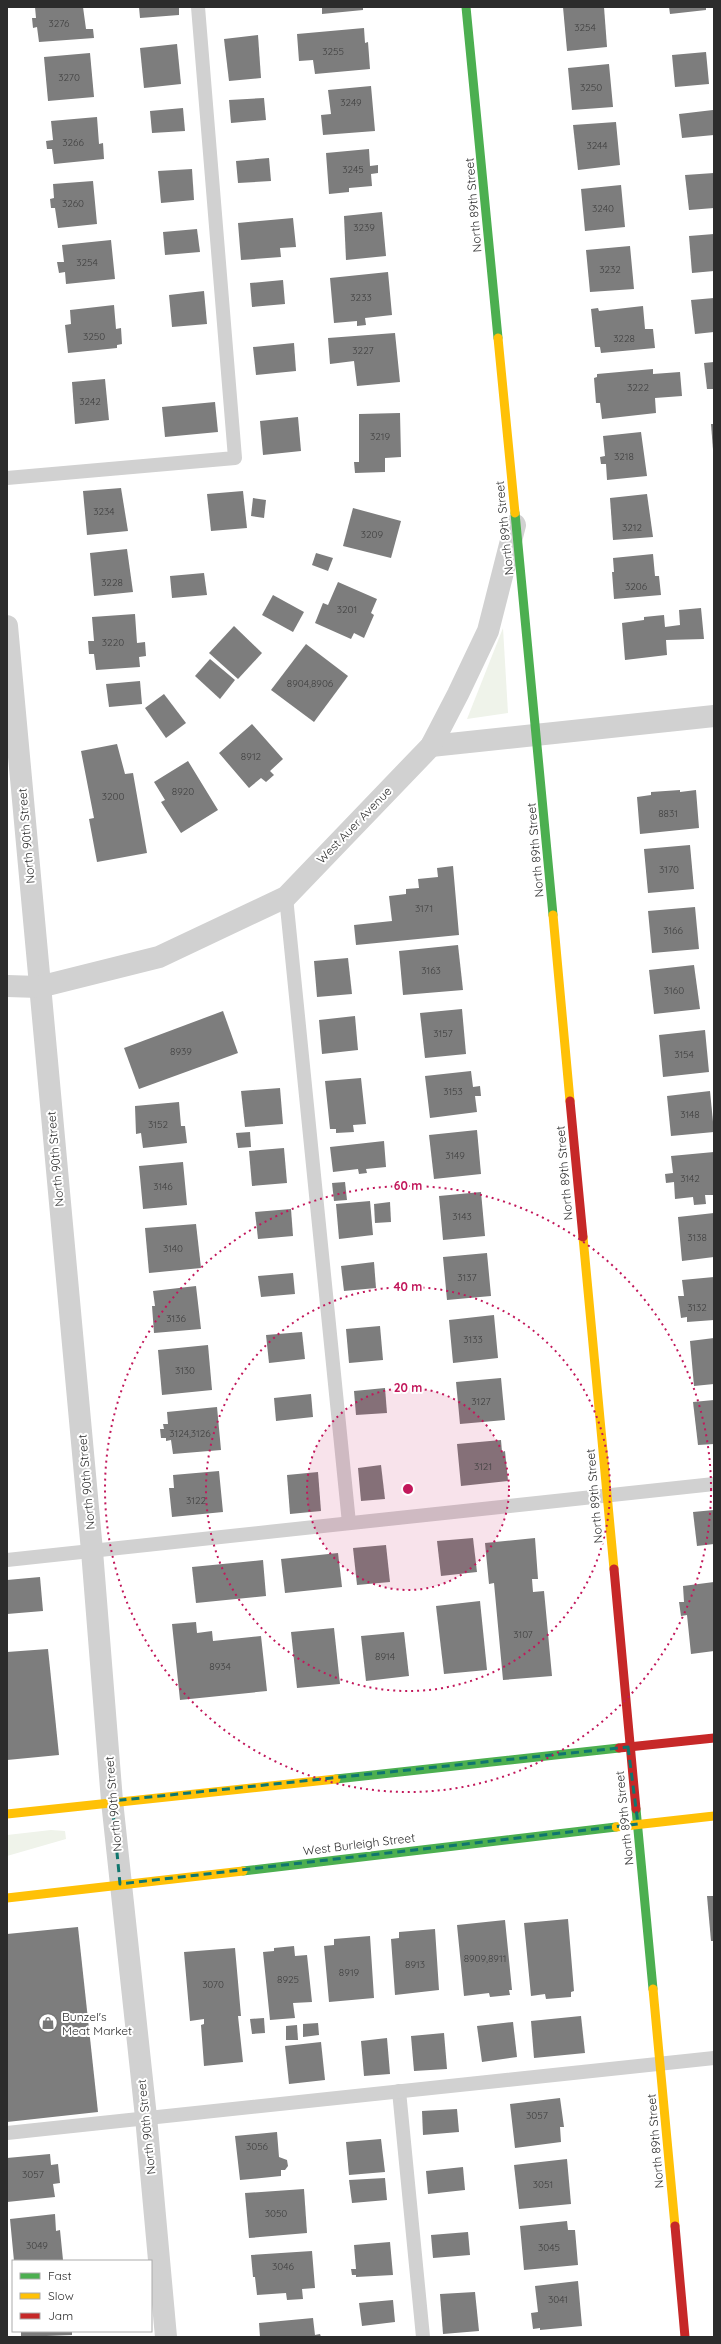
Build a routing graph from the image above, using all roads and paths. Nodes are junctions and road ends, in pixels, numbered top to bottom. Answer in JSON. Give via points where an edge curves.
{"nodes":[{"id":1,"x":198,"y":7,"type":"edge"},
{"id":2,"x":466,"y":7,"type":"edge"},
{"id":3,"x":7,"y":478,"type":"edge"},
{"id":4,"x":516,"y":522,"type":"junction"},
{"id":5,"x":7,"y":626,"type":"edge"},
{"id":6,"x":714,"y":716,"type":"edge"},
{"id":7,"x":536,"y":733,"type":"junction"},
{"id":8,"x":431,"y":746,"type":"junction"},
{"id":9,"x":286,"y":897,"type":"junction"},
{"id":10,"x":7,"y":986,"type":"edge"},
{"id":11,"x":39,"y":987,"type":"junction"},
{"id":12,"x":714,"y":1484,"type":"edge"},
{"id":13,"x":606,"y":1496,"type":"junction"},
{"id":14,"x":349,"y":1523,"type":"junction"},
{"id":15,"x":92,"y":1551,"type":"junction"},
{"id":16,"x":7,"y":1560,"type":"edge"},
{"id":17,"x":714,"y":1738,"type":"edge"},
{"id":18,"x":628,"y":1747,"type":"junction"},
{"id":19,"x":112,"y":1801,"type":"junction"},
{"id":20,"x":7,"y":1814,"type":"edge"},
{"id":21,"x":714,"y":1816,"type":"edge"},
{"id":22,"x":638,"y":1824,"type":"junction"},
{"id":23,"x":120,"y":1884,"type":"junction"},
{"id":24,"x":7,"y":1898,"type":"edge"},
{"id":25,"x":714,"y":2058,"type":"edge"},
{"id":26,"x":660,"y":2065,"type":"junction"},
{"id":27,"x":399,"y":2091,"type":"junction"},
{"id":28,"x":146,"y":2117,"type":"junction"},
{"id":29,"x":7,"y":2133,"type":"edge"},
{"id":30,"x":166,"y":2337,"type":"edge"},
{"id":31,"x":422,"y":2337,"type":"edge"},
{"id":32,"x":684,"y":2337,"type":"edge"}],
"edges":[{"from":1,"to":3,"type":"lane","via":[[235,458]]},
{"from":2,"to":4,"type":"street","name":"North 89th Street"},
{"from":4,"to":7,"type":"street","name":"North 89th Street"},
{"from":4,"to":8,"type":"street","name":"West Auer Avenue","via":[[488,630]]},
{"from":5,"to":11,"type":"street","name":"North 90th Street"},
{"from":6,"to":7,"type":"street"},
{"from":7,"to":8,"type":"street"},
{"from":7,"to":13,"type":"street","name":"North 89th Street"},
{"from":8,"to":9,"type":"street","name":"West Auer Avenue"},
{"from":9,"to":11,"type":"street","name":"West Auer Avenue","via":[[159,958]]},
{"from":9,"to":14,"type":"lane"},
{"from":10,"to":11,"type":"street","name":"West Auer Avenue"},
{"from":11,"to":15,"type":"street","name":"North 90th Street"},
{"from":12,"to":13,"type":"lane"},
{"from":13,"to":14,"type":"lane"},
{"from":13,"to":18,"type":"street","name":"North 89th Street"},
{"from":14,"to":15,"type":"lane"},
{"from":15,"to":16,"type":"lane"},
{"from":15,"to":19,"type":"street","name":"North 90th Street"},
{"from":17,"to":18,"type":"street"},
{"from":18,"to":19,"type":"street"},
{"from":18,"to":22,"type":"street","name":"North 89th Street"},
{"from":19,"to":20,"type":"street"},
{"from":19,"to":23,"type":"street","name":"North 90th Street"},
{"from":21,"to":22,"type":"street","name":"West Burleigh Street"},
{"from":22,"to":23,"type":"street","name":"West Burleigh Street"},
{"from":22,"to":26,"type":"street","name":"North 89th Street"},
{"from":23,"to":24,"type":"street","name":"West Burleigh Street"},
{"from":23,"to":28,"type":"street","name":"North 90th Street"},
{"from":25,"to":26,"type":"lane"},
{"from":26,"to":27,"type":"lane"},
{"from":26,"to":32,"type":"street","name":"North 89th Street"},
{"from":27,"to":28,"type":"lane"},
{"from":27,"to":31,"type":"lane"},
{"from":28,"to":29,"type":"lane"},
{"from":28,"to":30,"type":"street","name":"North 90th Street"}]}
